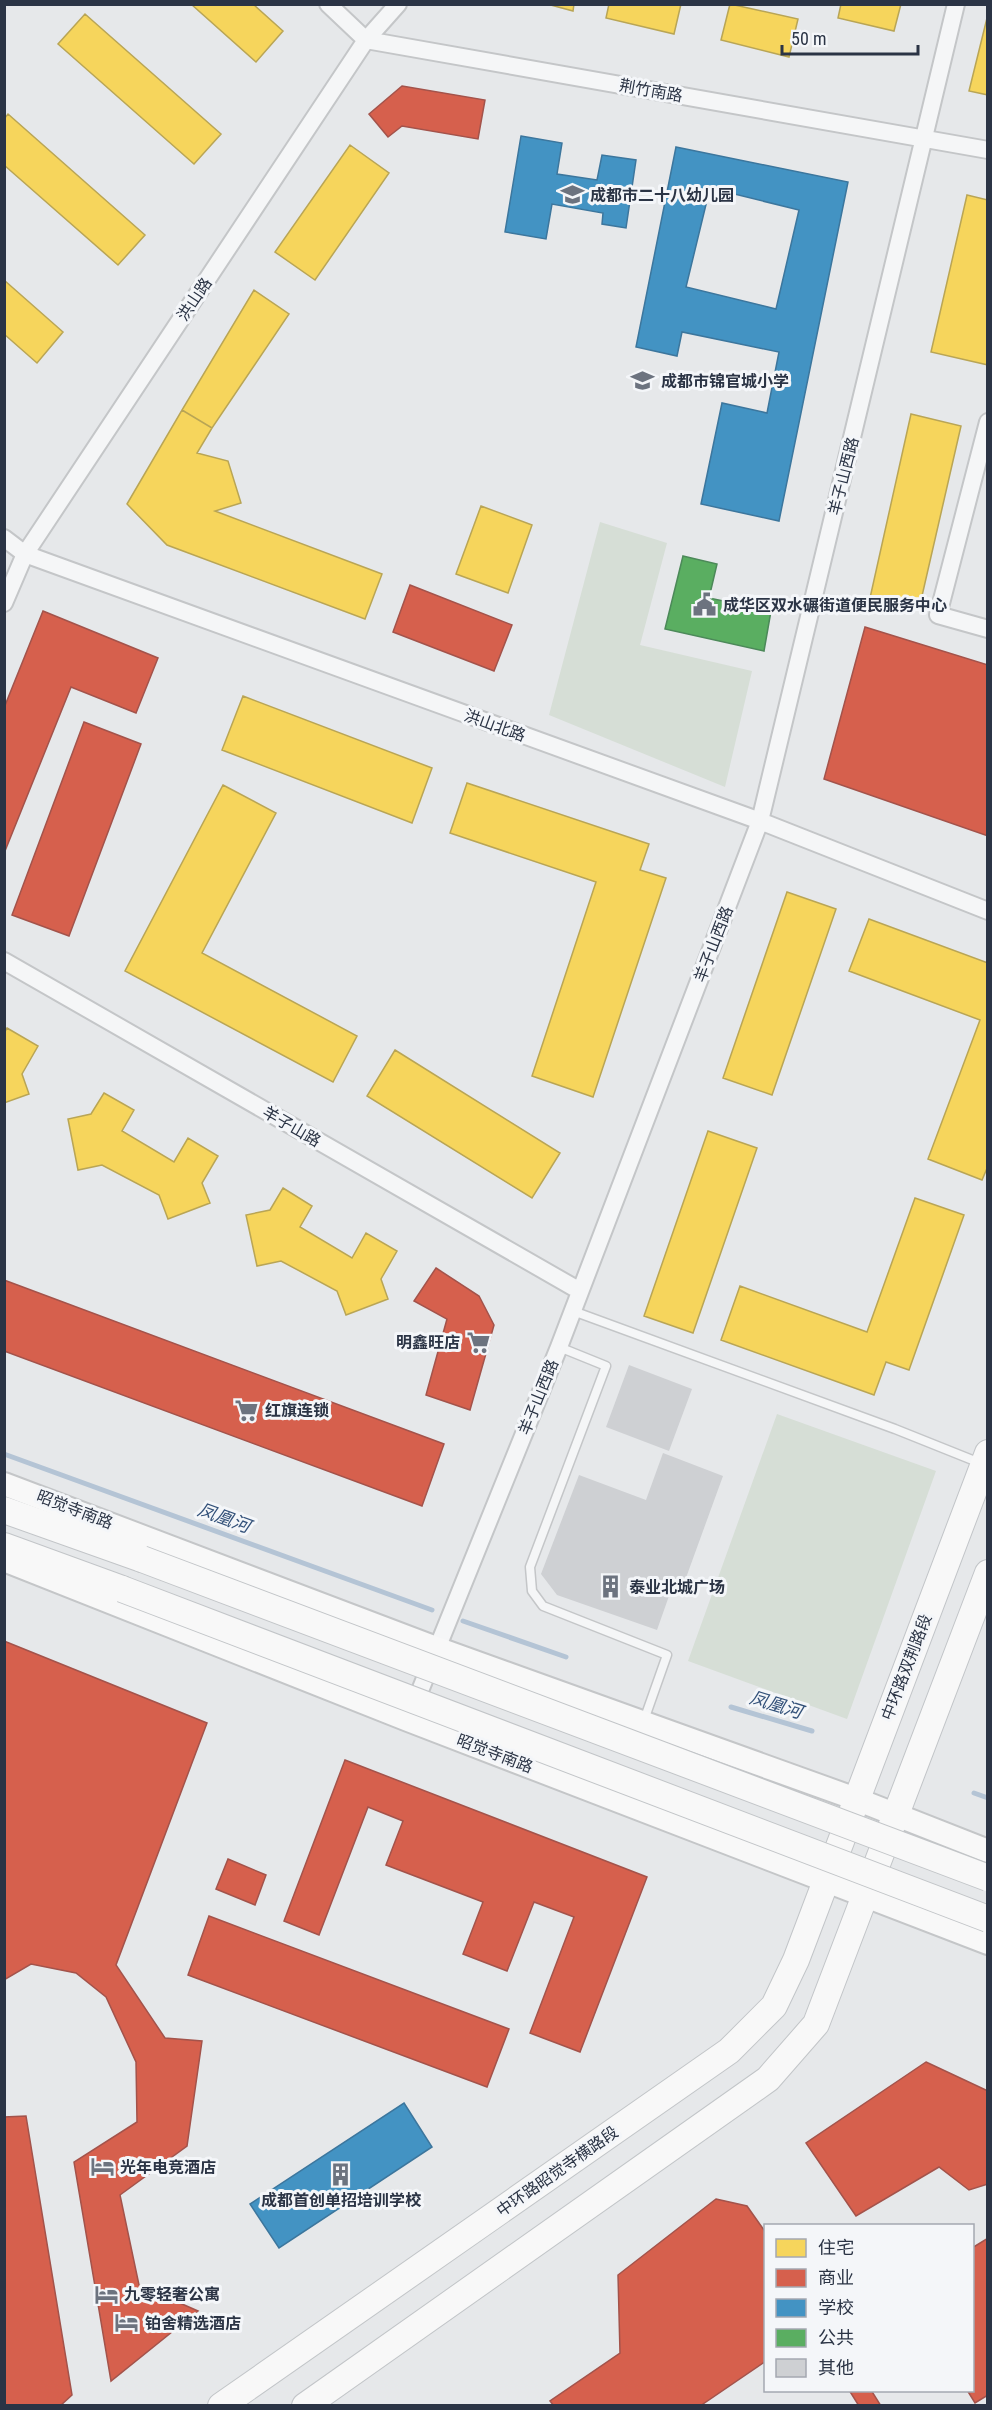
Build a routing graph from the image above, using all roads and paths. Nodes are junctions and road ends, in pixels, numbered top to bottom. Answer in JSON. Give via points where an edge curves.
{"nodes":[{"id":1,"x":328,"y":4,"type":"edge"},
{"id":2,"x":398,"y":4,"type":"edge"},
{"id":3,"x":956,"y":4,"type":"edge"},
{"id":4,"x":366,"y":40,"type":"junction"},
{"id":5,"x":924,"y":138,"type":"junction"},
{"id":6,"x":987,"y":150,"type":"edge"},
{"id":7,"x":987,"y":422,"type":"edge"},
{"id":8,"x":4,"y":538,"type":"edge"},
{"id":9,"x":25,"y":554,"type":"junction"},
{"id":10,"x":4,"y":603,"type":"edge"},
{"id":11,"x":987,"y":629,"type":"edge"},
{"id":12,"x":760,"y":821,"type":"junction"},
{"id":13,"x":987,"y":911,"type":"edge"},
{"id":14,"x":4,"y":961,"type":"edge"},
{"id":15,"x":580,"y":1291,"type":"junction"},
{"id":16,"x":573,"y":1311,"type":"junction"},
{"id":17,"x":559,"y":1347,"type":"junction"},
{"id":18,"x":985,"y":1459,"type":"edge"},
{"id":19,"x":4,"y":1484,"type":"edge"},
{"id":20,"x":4,"y":1510,"type":"edge"},
{"id":21,"x":4,"y":1546,"type":"edge"},
{"id":22,"x":4,"y":1560,"type":"edge"},
{"id":23,"x":987,"y":1575,"type":"edge"},
{"id":24,"x":436,"y":1648,"type":"junction"},
{"id":25,"x":408,"y":1720,"type":"junction"},
{"id":26,"x":643,"y":1723,"type":"junction"},
{"id":27,"x":856,"y":1799,"type":"junction"},
{"id":28,"x":895,"y":1815,"type":"junction"},
{"id":29,"x":987,"y":1851,"type":"edge"},
{"id":30,"x":987,"y":1878,"type":"edge"},
{"id":31,"x":827,"y":1881,"type":"junction"},
{"id":32,"x":867,"y":1896,"type":"junction"},
{"id":33,"x":987,"y":1919,"type":"edge"},
{"id":34,"x":987,"y":1943,"type":"edge"},
{"id":35,"x":221,"y":2406,"type":"edge"},
{"id":36,"x":305,"y":2406,"type":"edge"}],
"edges":[{"from":1,"to":4,"type":"street"},
{"from":2,"to":4,"type":"street","name":"洪山路"},
{"from":3,"to":5,"type":"street","name":"羊子山西路"},
{"from":4,"to":5,"type":"street","name":"荆竹南路"},
{"from":4,"to":9,"type":"street","name":"洪山路"},
{"from":5,"to":6,"type":"street","name":"荆竹南路"},
{"from":5,"to":12,"type":"street","name":"羊子山西路"},
{"from":7,"to":11,"type":"street","via":[[938,615]]},
{"from":8,"to":9,"type":"street","name":"洪山北路"},
{"from":9,"to":10,"type":"street","name":"洪山路"},
{"from":9,"to":12,"type":"street","name":"洪山北路"},
{"from":12,"to":13,"type":"street","name":"洪山北路"},
{"from":12,"to":15,"type":"street","name":"羊子山西路"},
{"from":14,"to":15,"type":"street","name":"羊子山路"},
{"from":15,"to":16,"type":"street","name":"羊子山西路"},
{"from":16,"to":17,"type":"street","name":"羊子山西路"},
{"from":16,"to":18,"type":"lane"},
{"from":17,"to":24,"type":"street","name":"羊子山西路"},
{"from":17,"to":26,"type":"lane","via":[[606,1366],[530,1567],[532,1591],[543,1606],[667,1655]]},
{"from":18,"to":27,"type":"main road","name":"中环路双荆路段"},
{"from":19,"to":24,"type":"street","name":"昭觉寺南路"},
{"from":20,"to":30,"type":"main road","name":"昭觉寺南路","bridge":true},
{"from":21,"to":33,"type":"main road","name":"昭觉寺南路","bridge":true},
{"from":22,"to":25,"type":"street","name":"昭觉寺南路"},
{"from":23,"to":28,"type":"main road"},
{"from":24,"to":25,"type":"street","name":"羊子山西路"},
{"from":24,"to":26,"type":"street","name":"昭觉寺南路"},
{"from":25,"to":31,"type":"street","name":"昭觉寺南路"},
{"from":26,"to":27,"type":"street","name":"昭觉寺南路"},
{"from":27,"to":28,"type":"street","name":"昭觉寺南路"},
{"from":27,"to":31,"type":"main road","name":"中环路双荆路段"},
{"from":28,"to":29,"type":"street","name":"昭觉寺南路"},
{"from":28,"to":32,"type":"main road"},
{"from":31,"to":32,"type":"street","name":"昭觉寺南路"},
{"from":31,"to":35,"type":"main road","name":"中环路昭觉寺横路段","via":[[774,2006],[729,2051]]},
{"from":32,"to":34,"type":"street","name":"昭觉寺南路"},
{"from":32,"to":36,"type":"main road","via":[[816,2024],[768,2079]]}]}
